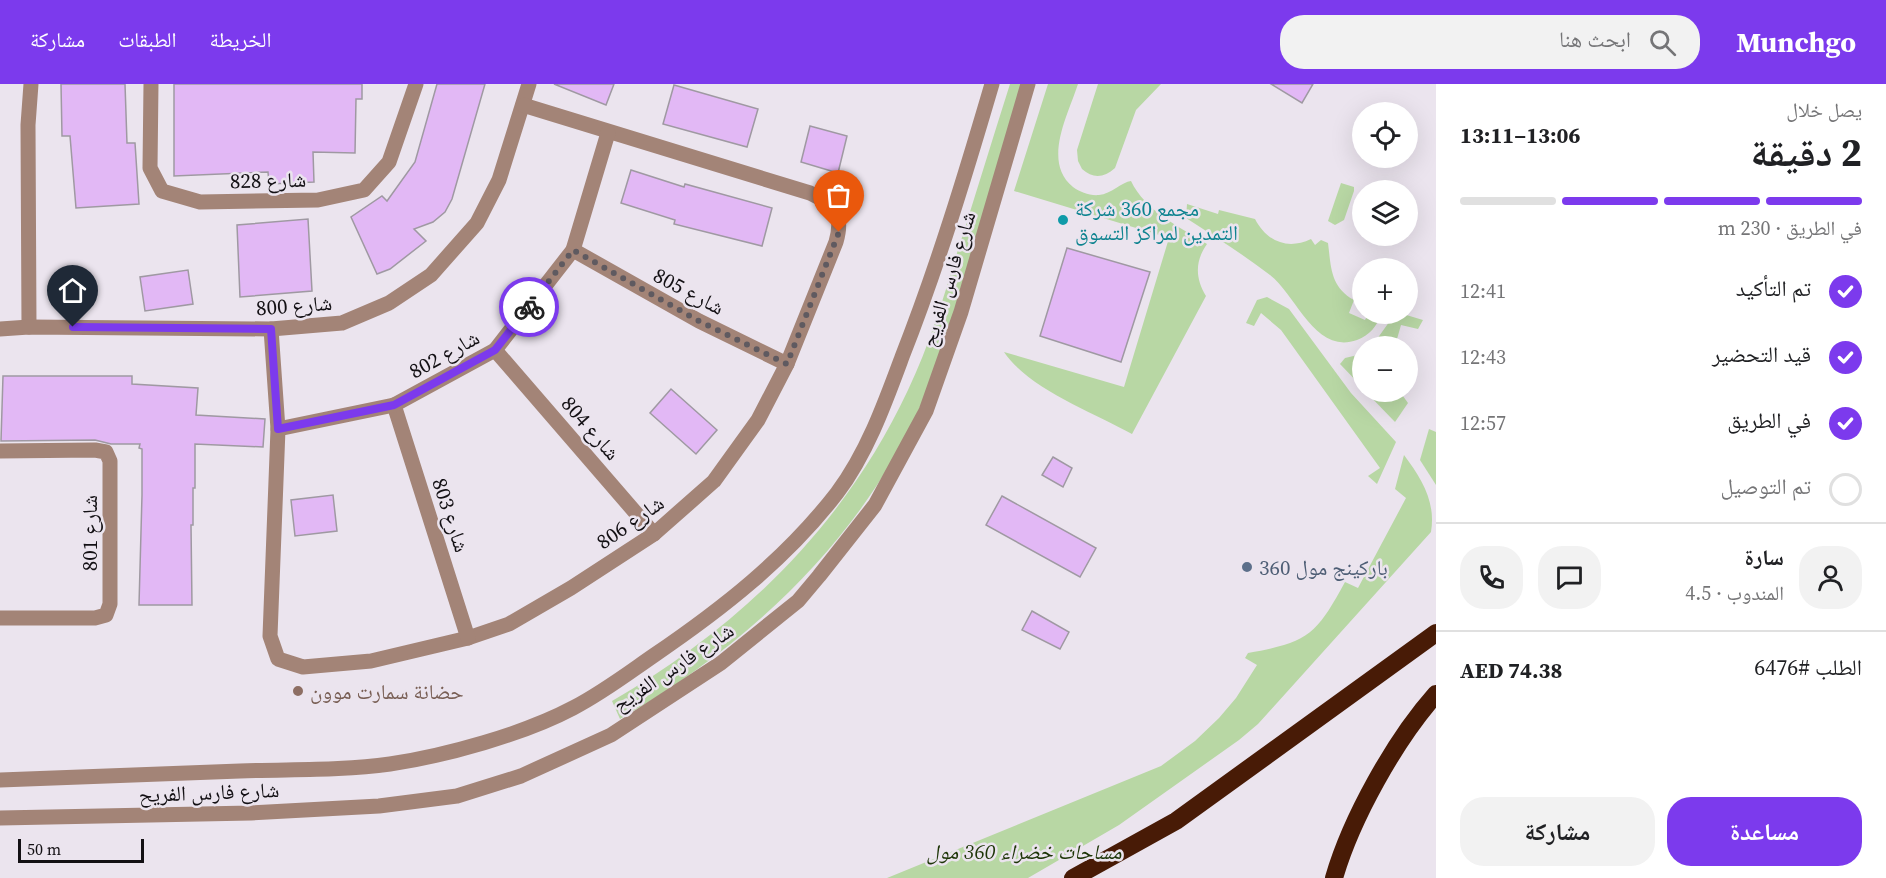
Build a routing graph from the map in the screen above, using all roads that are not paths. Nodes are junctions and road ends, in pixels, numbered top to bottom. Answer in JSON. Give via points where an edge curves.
{"nodes":[{"id":1,"x":31,"y":84,"type":"edge"},
{"id":2,"x":151,"y":84,"type":"edge"},
{"id":3,"x":416,"y":84,"type":"edge"},
{"id":4,"x":529,"y":84,"type":"edge"},
{"id":5,"x":992,"y":84,"type":"edge"},
{"id":6,"x":1028,"y":84,"type":"edge"},
{"id":7,"x":523,"y":105,"type":"junction"},
{"id":8,"x":608,"y":133,"type":"junction"},
{"id":9,"x":573,"y":250,"type":"junction"},
{"id":10,"x":29,"y":327,"type":"junction"},
{"id":11,"x":0,"y":329,"type":"edge"},
{"id":12,"x":271,"y":329,"type":"junction"},
{"id":13,"x":495,"y":350,"type":"junction"},
{"id":14,"x":787,"y":364,"type":"junction"},
{"id":15,"x":394,"y":405,"type":"junction"},
{"id":16,"x":278,"y":429,"type":"junction"},
{"id":17,"x":0,"y":451,"type":"edge"},
{"id":18,"x":654,"y":534,"type":"junction"},
{"id":19,"x":0,"y":618,"type":"edge"},
{"id":20,"x":1436,"y":633,"type":"edge"},
{"id":21,"x":468,"y":638,"type":"junction"},
{"id":22,"x":1436,"y":694,"type":"edge"},
{"id":23,"x":0,"y":780,"type":"edge"},
{"id":24,"x":0,"y":818,"type":"edge"},
{"id":25,"x":1073,"y":878,"type":"edge"},
{"id":26,"x":1334,"y":878,"type":"edge"}],
"edges":[{"from":1,"to":10,"type":"street"},
{"from":2,"to":3,"type":"street","name":"شارع 828","via":[[150,168],[162,191],[200,202],[318,200],[364,190],[389,162]]},
{"from":4,"to":7,"type":"street","name":"شارع 800"},
{"from":5,"to":23,"type":"street","name":"شارع فارس الفريح","via":[[926,296],[890,390],[861,454],[839,490],[793,545],[749,585],[610,687],[543,722],[393,764],[333,770]]},
{"from":6,"to":24,"type":"street","name":"شارع فارس الفريح","via":[[962,312],[926,411],[875,505],[819,576],[798,601],[721,663],[611,735],[521,776],[457,796],[379,806],[251,813]]},
{"from":7,"to":8,"type":"street","name":"شارع 806"},
{"from":7,"to":12,"type":"street","name":"شارع 800","via":[[499,180],[477,223],[431,275],[389,303],[342,323]]},
{"from":8,"to":9,"type":"street","name":"شارع 802"},
{"from":8,"to":14,"type":"street","name":"شارع 806","via":[[810,193],[832,206],[840,226],[836,242]]},
{"from":9,"to":13,"type":"street","name":"شارع 802"},
{"from":9,"to":14,"type":"street","name":"شارع 805","via":[[699,321]]},
{"from":10,"to":11,"type":"street","name":"شارع 800"},
{"from":10,"to":12,"type":"street","name":"شارع 800"},
{"from":12,"to":16,"type":"street","name":"شارع 806"},
{"from":13,"to":15,"type":"street","name":"شارع 802"},
{"from":13,"to":18,"type":"street","name":"شارع 804"},
{"from":14,"to":18,"type":"street","name":"شارع 806","via":[[763,413],[714,481]]},
{"from":15,"to":16,"type":"street","name":"شارع 802"},
{"from":15,"to":21,"type":"street","name":"شارع 803"},
{"from":16,"to":21,"type":"street","name":"شارع 806","via":[[270,636],[278,659],[303,667],[371,661]]},
{"from":17,"to":19,"type":"street","name":"شارع 801","via":[[106,452],[110,461],[110,604],[106,615],[95,618]]},
{"from":18,"to":21,"type":"street","name":"شارع 806","via":[[509,624]]},
{"from":20,"to":25,"type":"highway","via":[[1176,821]]},
{"from":22,"to":26,"type":"highway","via":[[1379,777],[1339,859]]}]}
